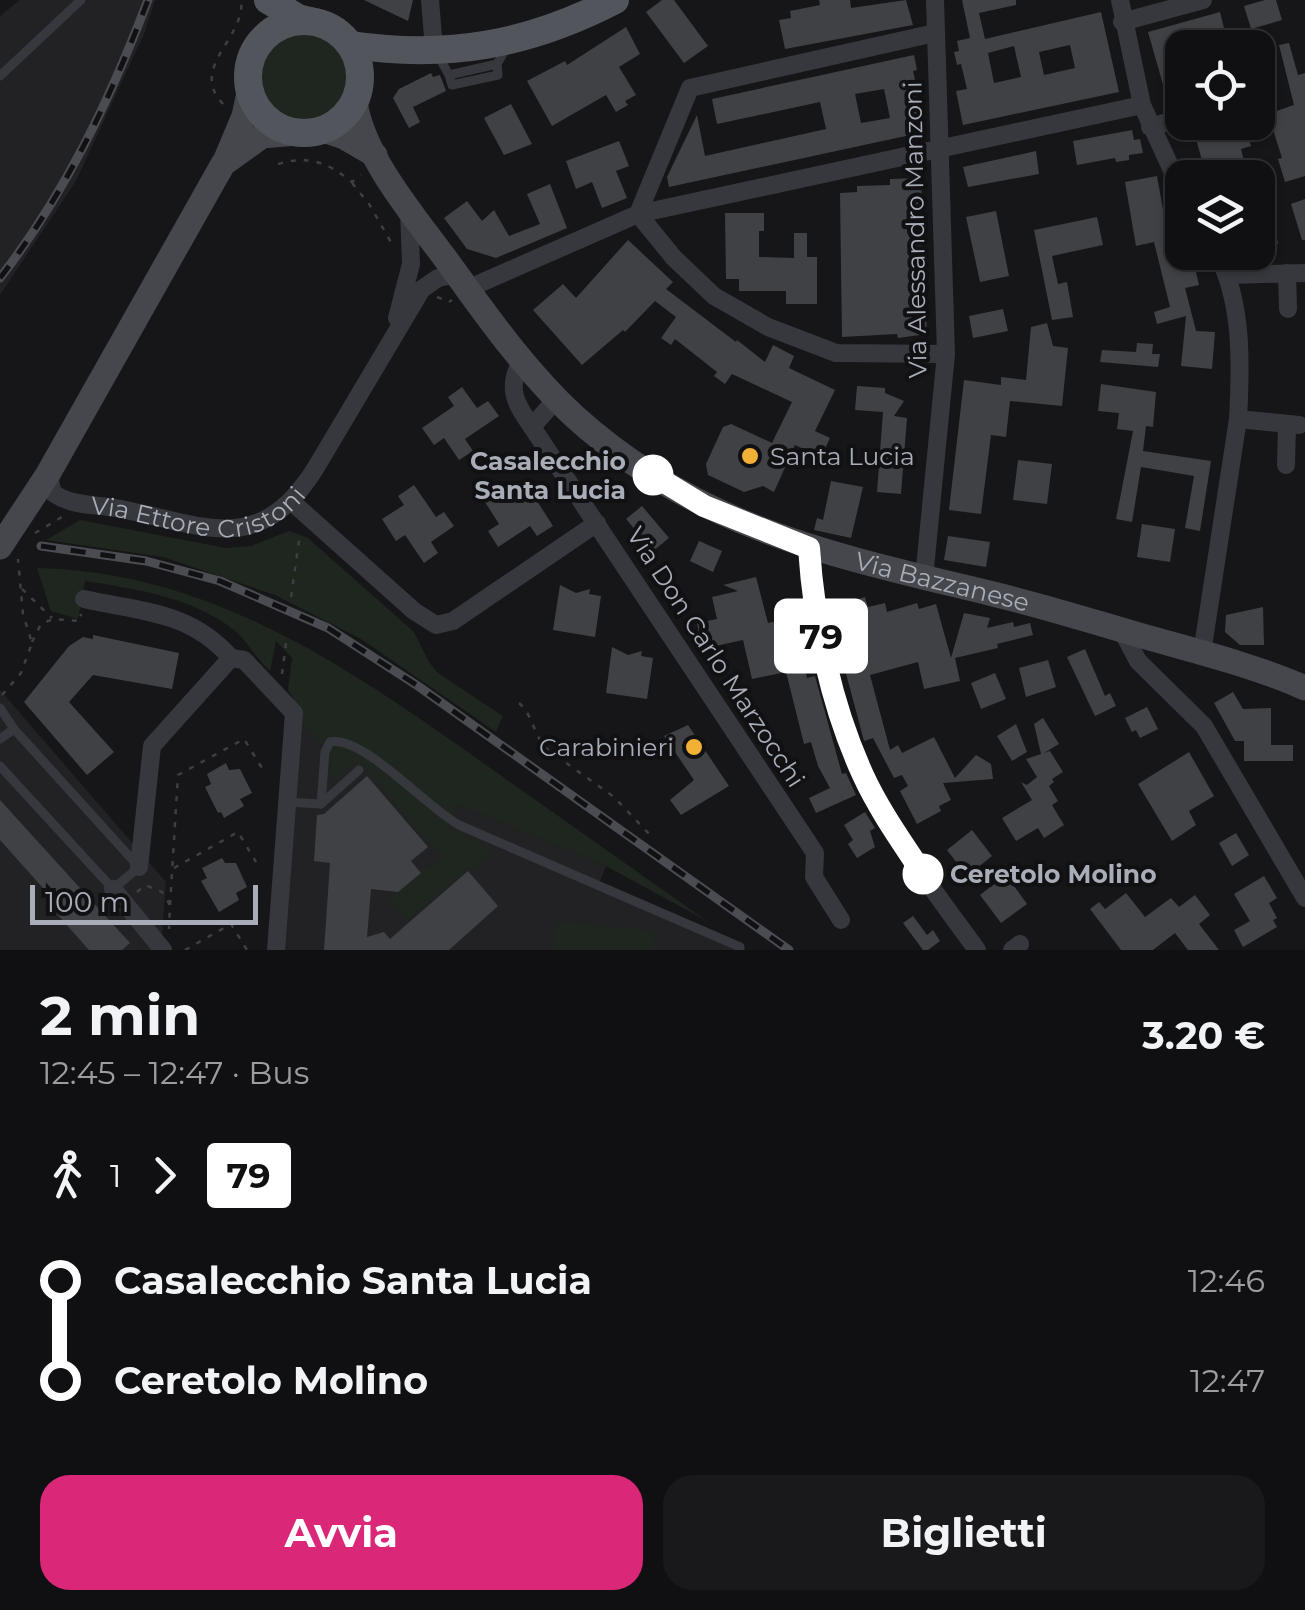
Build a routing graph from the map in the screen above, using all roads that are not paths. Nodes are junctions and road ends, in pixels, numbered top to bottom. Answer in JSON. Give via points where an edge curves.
{"nodes":[{"id":1,"x":80,"y":0,"type":"edge"},
{"id":2,"x":257,"y":0,"type":"edge"},
{"id":3,"x":268,"y":0,"type":"edge"},
{"id":4,"x":430,"y":0,"type":"edge"},
{"id":5,"x":615,"y":0,"type":"edge"},
{"id":6,"x":934,"y":0,"type":"edge"},
{"id":7,"x":1120,"y":0,"type":"edge"},
{"id":8,"x":1203,"y":0,"type":"edge"},
{"id":9,"x":316,"y":22,"type":"junction"},
{"id":10,"x":1122,"y":22,"type":"junction"},
{"id":11,"x":935,"y":33,"type":"junction"},
{"id":12,"x":350,"y":45,"type":"junction"},
{"id":13,"x":255,"y":50,"type":"junction"},
{"id":14,"x":420,"y":50,"type":"junction"},
{"id":15,"x":504,"y":52,"type":"junction"},
{"id":16,"x":0,"y":76,"type":"edge"},
{"id":17,"x":250,"y":88,"type":"junction"},
{"id":18,"x":357,"y":96,"type":"junction"},
{"id":19,"x":1142,"y":105,"type":"junction"},
{"id":20,"x":1165,"y":122,"type":"edge"},
{"id":21,"x":1150,"y":126,"type":"junction"},
{"id":22,"x":310,"y":131,"type":"junction"},
{"id":23,"x":942,"y":148,"type":"junction"},
{"id":24,"x":1166,"y":160,"type":"edge"},
{"id":25,"x":223,"y":164,"type":"junction"},
{"id":26,"x":370,"y":164,"type":"junction"},
{"id":27,"x":408,"y":206,"type":"junction"},
{"id":28,"x":638,"y":214,"type":"junction"},
{"id":29,"x":1225,"y":270,"type":"edge"},
{"id":30,"x":1296,"y":273,"type":"edge"},
{"id":31,"x":1228,"y":275,"type":"junction"},
{"id":32,"x":462,"y":281,"type":"junction"},
{"id":33,"x":1288,"y":309,"type":"dead end"},
{"id":34,"x":394,"y":333,"type":"junction"},
{"id":35,"x":946,"y":354,"type":"junction"},
{"id":36,"x":522,"y":360,"type":"junction"},
{"id":37,"x":557,"y":398,"type":"junction"},
{"id":38,"x":1238,"y":418,"type":"junction"},
{"id":39,"x":532,"y":426,"type":"junction"},
{"id":40,"x":1286,"y":465,"type":"dead end"},
{"id":41,"x":48,"y":474,"type":"junction"},
{"id":42,"x":63,"y":501,"type":"junction"},
{"id":43,"x":292,"y":502,"type":"junction"},
{"id":44,"x":30,"y":505,"type":"junction"},
{"id":45,"x":597,"y":522,"type":"junction"},
{"id":46,"x":809,"y":548,"type":"junction"},
{"id":47,"x":8,"y":550,"type":"edge"},
{"id":48,"x":924,"y":578,"type":"junction"},
{"id":49,"x":84,"y":598,"type":"road end"},
{"id":50,"x":1122,"y":630,"type":"junction"},
{"id":51,"x":1202,"y":653,"type":"junction"},
{"id":52,"x":232,"y":658,"type":"junction"},
{"id":53,"x":1305,"y":688,"type":"edge"},
{"id":54,"x":0,"y":708,"type":"edge"},
{"id":55,"x":14,"y":730,"type":"junction"},
{"id":56,"x":0,"y":739,"type":"edge"},
{"id":57,"x":0,"y":766,"type":"edge"},
{"id":58,"x":359,"y":770,"type":"dead end"},
{"id":59,"x":288,"y":802,"type":"junction"},
{"id":60,"x":321,"y":804,"type":"junction"},
{"id":61,"x":139,"y":867,"type":"junction"},
{"id":62,"x":118,"y":896,"type":"junction"},
{"id":63,"x":1305,"y":898,"type":"edge"},
{"id":64,"x":842,"y":920,"type":"dead end"},
{"id":65,"x":166,"y":942,"type":"edge"},
{"id":66,"x":276,"y":950,"type":"edge"},
{"id":67,"x":740,"y":950,"type":"edge"},
{"id":68,"x":977,"y":950,"type":"edge"}],
"edges":[{"from":1,"to":16,"type":"lane"},
{"from":2,"to":13,"type":"main road"},
{"from":3,"to":9,"type":"main road"},
{"from":4,"to":14,"type":"street"},
{"from":5,"to":15,"type":"main road"},
{"from":6,"to":11,"type":"street","name":"Via Alessandro Manzoni"},
{"from":7,"to":10,"type":"street"},
{"from":8,"to":10,"type":"street"},
{"from":9,"to":12,"type":"main road"},
{"from":9,"to":13,"type":"main road","via":[[281,26]]},
{"from":10,"to":19,"type":"street"},
{"from":11,"to":23,"type":"street","name":"Via Alessandro Manzoni"},
{"from":11,"to":28,"type":"street","via":[[690,88]]},
{"from":12,"to":14,"type":"main road"},
{"from":12,"to":18,"type":"main road","via":[[358,60]]},
{"from":13,"to":17,"type":"main road"},
{"from":14,"to":15,"type":"main road"},
{"from":14,"to":15,"type":"lane","via":[[449,76]]},
{"from":14,"to":18,"type":"main road","via":[[385,65]]},
{"from":17,"to":22,"type":"main road","via":[[273,123]]},
{"from":17,"to":25,"type":"main road"},
{"from":18,"to":22,"type":"main road","via":[[342,119]]},
{"from":18,"to":26,"type":"main road","name":"Via Bazzanese"},
{"from":19,"to":21,"type":"street"},
{"from":19,"to":23,"type":"street","name":"Via Ettore Cristoni"},
{"from":20,"to":21,"type":"street"},
{"from":21,"to":24,"type":"street"},
{"from":22,"to":25,"type":"main road","name":"Via Ettore Cristoni","via":[[262,136]]},
{"from":22,"to":26,"type":"main road","name":"Via Bazzanese","via":[[344,137]]},
{"from":23,"to":28,"type":"street","name":"Via Ettore Cristoni"},
{"from":23,"to":35,"type":"street","name":"Via Alessandro Manzoni"},
{"from":25,"to":41,"type":"main road","name":"Via Ettore Cristoni"},
{"from":26,"to":27,"type":"main road","name":"Via Bazzanese"},
{"from":27,"to":32,"type":"main road","name":"Via Bazzanese"},
{"from":27,"to":34,"type":"street","name":"Via Ettore Cristoni","via":[[411,264]]},
{"from":28,"to":32,"type":"street","name":"Via Ettore Cristoni"},
{"from":28,"to":35,"type":"street","via":[[714,296],[768,327],[836,353]]},
{"from":29,"to":31,"type":"street"},
{"from":30,"to":31,"type":"street"},
{"from":30,"to":33,"type":"street"},
{"from":31,"to":38,"type":"street","via":[[1238,342]]},
{"from":32,"to":34,"type":"street","name":"Via Ettore Cristoni","via":[[438,278],[422,289]]},
{"from":32,"to":36,"type":"main road","name":"Via Bazzanese"},
{"from":34,"to":43,"type":"street","name":"Via Ettore Cristoni"},
{"from":35,"to":48,"type":"street","name":"Via Alessandro Manzoni"},
{"from":36,"to":37,"type":"main road","name":"Via Bazzanese"},
{"from":36,"to":39,"type":"street","name":"Via Don Carlo Marzocchi","via":[[512,393]]},
{"from":37,"to":39,"type":"street"},
{"from":37,"to":46,"type":"main road","name":"Via Bazzanese","via":[[674,489]]},
{"from":38,"to":40,"type":"street","via":[[1293,425]]},
{"from":38,"to":51,"type":"street"},
{"from":39,"to":45,"type":"street","name":"Via Don Carlo Marzocchi"},
{"from":41,"to":42,"type":"street","name":"Via Ettore Cristoni","via":[[53,494]]},
{"from":41,"to":44,"type":"main road","name":"Via Ettore Cristoni"},
{"from":42,"to":43,"type":"street","name":"Via Ettore Cristoni","via":[[223,530],[262,521]]},
{"from":42,"to":44,"type":"street"},
{"from":43,"to":45,"type":"street","via":[[436,625],[453,621]]},
{"from":44,"to":47,"type":"main road","name":"Via Ettore Cristoni"},
{"from":45,"to":64,"type":"street","name":"Via Don Carlo Marzocchi","via":[[815,853],[815,880]]},
{"from":46,"to":48,"type":"main road","name":"Via Bazzanese"},
{"from":46,"to":68,"type":"street","via":[[821,640],[864,777]]},
{"from":48,"to":50,"type":"main road","name":"Via Bazzanese"},
{"from":49,"to":52,"type":"street","via":[[190,622]]},
{"from":50,"to":51,"type":"main road","name":"Via Bazzanese"},
{"from":50,"to":63,"type":"street","via":[[1131,653],[1204,726]]},
{"from":51,"to":53,"type":"main road","name":"Via Bazzanese"},
{"from":52,"to":59,"type":"street","via":[[244,660],[294,713]]},
{"from":52,"to":61,"type":"street","via":[[152,746]]},
{"from":54,"to":55,"type":"lane"},
{"from":55,"to":56,"type":"lane"},
{"from":55,"to":61,"type":"lane"},
{"from":57,"to":62,"type":"lane"},
{"from":58,"to":60,"type":"lane"},
{"from":59,"to":60,"type":"lane"},
{"from":59,"to":66,"type":"street"},
{"from":60,"to":67,"type":"lane","via":[[325,752],[339,740],[362,750],[450,820]]},
{"from":61,"to":62,"type":"lane"},
{"from":62,"to":65,"type":"street"}]}
